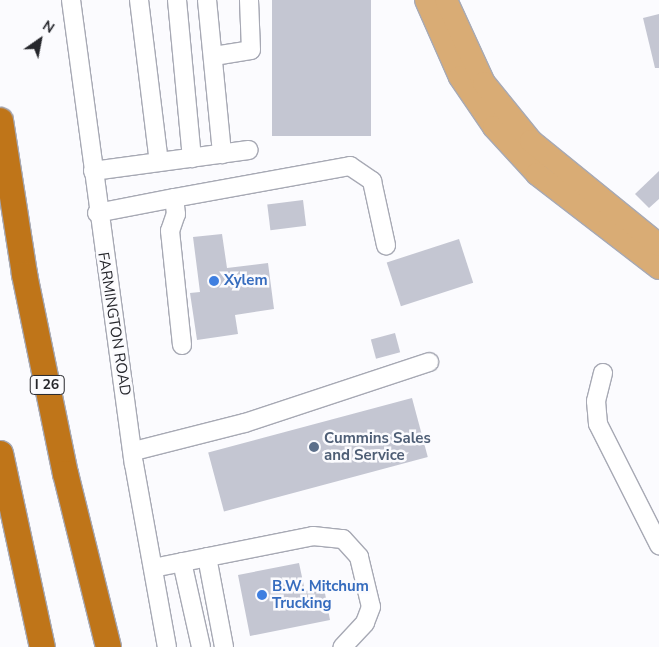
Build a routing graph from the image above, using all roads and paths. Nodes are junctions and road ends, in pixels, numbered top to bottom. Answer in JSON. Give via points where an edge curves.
{"nodes":[{"id":1,"x":71,"y":0,"type":"edge"},
{"id":2,"x":139,"y":0,"type":"edge"},
{"id":3,"x":177,"y":0,"type":"edge"},
{"id":4,"x":207,"y":0,"type":"edge"},
{"id":5,"x":249,"y":0,"type":"edge"},
{"id":6,"x":426,"y":0,"type":"edge"},
{"id":7,"x":446,"y":0,"type":"edge"},
{"id":8,"x":214,"y":56,"type":"junction"},
{"id":9,"x":0,"y":120,"type":"edge"},
{"id":10,"x":250,"y":150,"type":"dead end"},
{"id":11,"x":222,"y":154,"type":"junction"},
{"id":12,"x":192,"y":158,"type":"junction"},
{"id":13,"x":159,"y":162,"type":"junction"},
{"id":14,"x":93,"y":171,"type":"junction"},
{"id":15,"x":174,"y":198,"type":"junction"},
{"id":16,"x":97,"y":213,"type":"junction"},
{"id":17,"x":386,"y":245,"type":"dead end"},
{"id":18,"x":657,"y":258,"type":"edge"},
{"id":19,"x":182,"y":345,"type":"dead end"},
{"id":20,"x":429,"y":362,"type":"dead end"},
{"id":21,"x":603,"y":373,"type":"dead end"},
{"id":22,"x":134,"y":451,"type":"junction"},
{"id":23,"x":0,"y":454,"type":"edge"},
{"id":24,"x":659,"y":545,"type":"edge"},
{"id":25,"x":207,"y":557,"type":"junction"},
{"id":26,"x":182,"y":562,"type":"junction"},
{"id":27,"x":153,"y":568,"type":"junction"},
{"id":28,"x":42,"y":647,"type":"edge"},
{"id":29,"x":108,"y":647,"type":"edge"},
{"id":30,"x":167,"y":647,"type":"edge"},
{"id":31,"x":201,"y":647,"type":"edge"},
{"id":32,"x":224,"y":647,"type":"edge"},
{"id":33,"x":342,"y":647,"type":"edge"}],
"edges":[{"from":1,"to":14,"type":"street","name":"FARMINGTON ROAD"},
{"from":2,"to":13,"type":"street"},
{"from":3,"to":12,"type":"street"},
{"from":4,"to":8,"type":"street"},
{"from":5,"to":8,"type":"street","via":[[251,50]]},
{"from":6,"to":18,"type":"main road","via":[[460,77],[494,127],[537,174]]},
{"from":7,"to":18,"type":"main road","via":[[484,84],[531,141]]},
{"from":8,"to":11,"type":"street"},
{"from":9,"to":29,"type":"highway","number":"I 26","via":[[24,274],[59,445]]},
{"from":10,"to":11,"type":"street"},
{"from":11,"to":12,"type":"street"},
{"from":12,"to":13,"type":"street"},
{"from":13,"to":14,"type":"street"},
{"from":14,"to":16,"type":"street","name":"FARMINGTON ROAD"},
{"from":15,"to":16,"type":"street"},
{"from":15,"to":17,"type":"street","via":[[350,166],[372,181]]},
{"from":15,"to":19,"type":"street","via":[[176,214],[170,231]]},
{"from":16,"to":22,"type":"street","name":"FARMINGTON ROAD"},
{"from":20,"to":22,"type":"street","via":[[245,423]]},
{"from":21,"to":24,"type":"street","via":[[596,401],[598,424]]},
{"from":22,"to":27,"type":"street","name":"FARMINGTON ROAD"},
{"from":23,"to":28,"type":"highway"},
{"from":25,"to":26,"type":"street"},
{"from":25,"to":32,"type":"street"},
{"from":25,"to":33,"type":"street","via":[[313,536],[343,540],[358,557],[371,607],[366,623]]},
{"from":26,"to":27,"type":"street"},
{"from":26,"to":31,"type":"street"},
{"from":27,"to":30,"type":"street","name":"FARMINGTON ROAD"}]}
